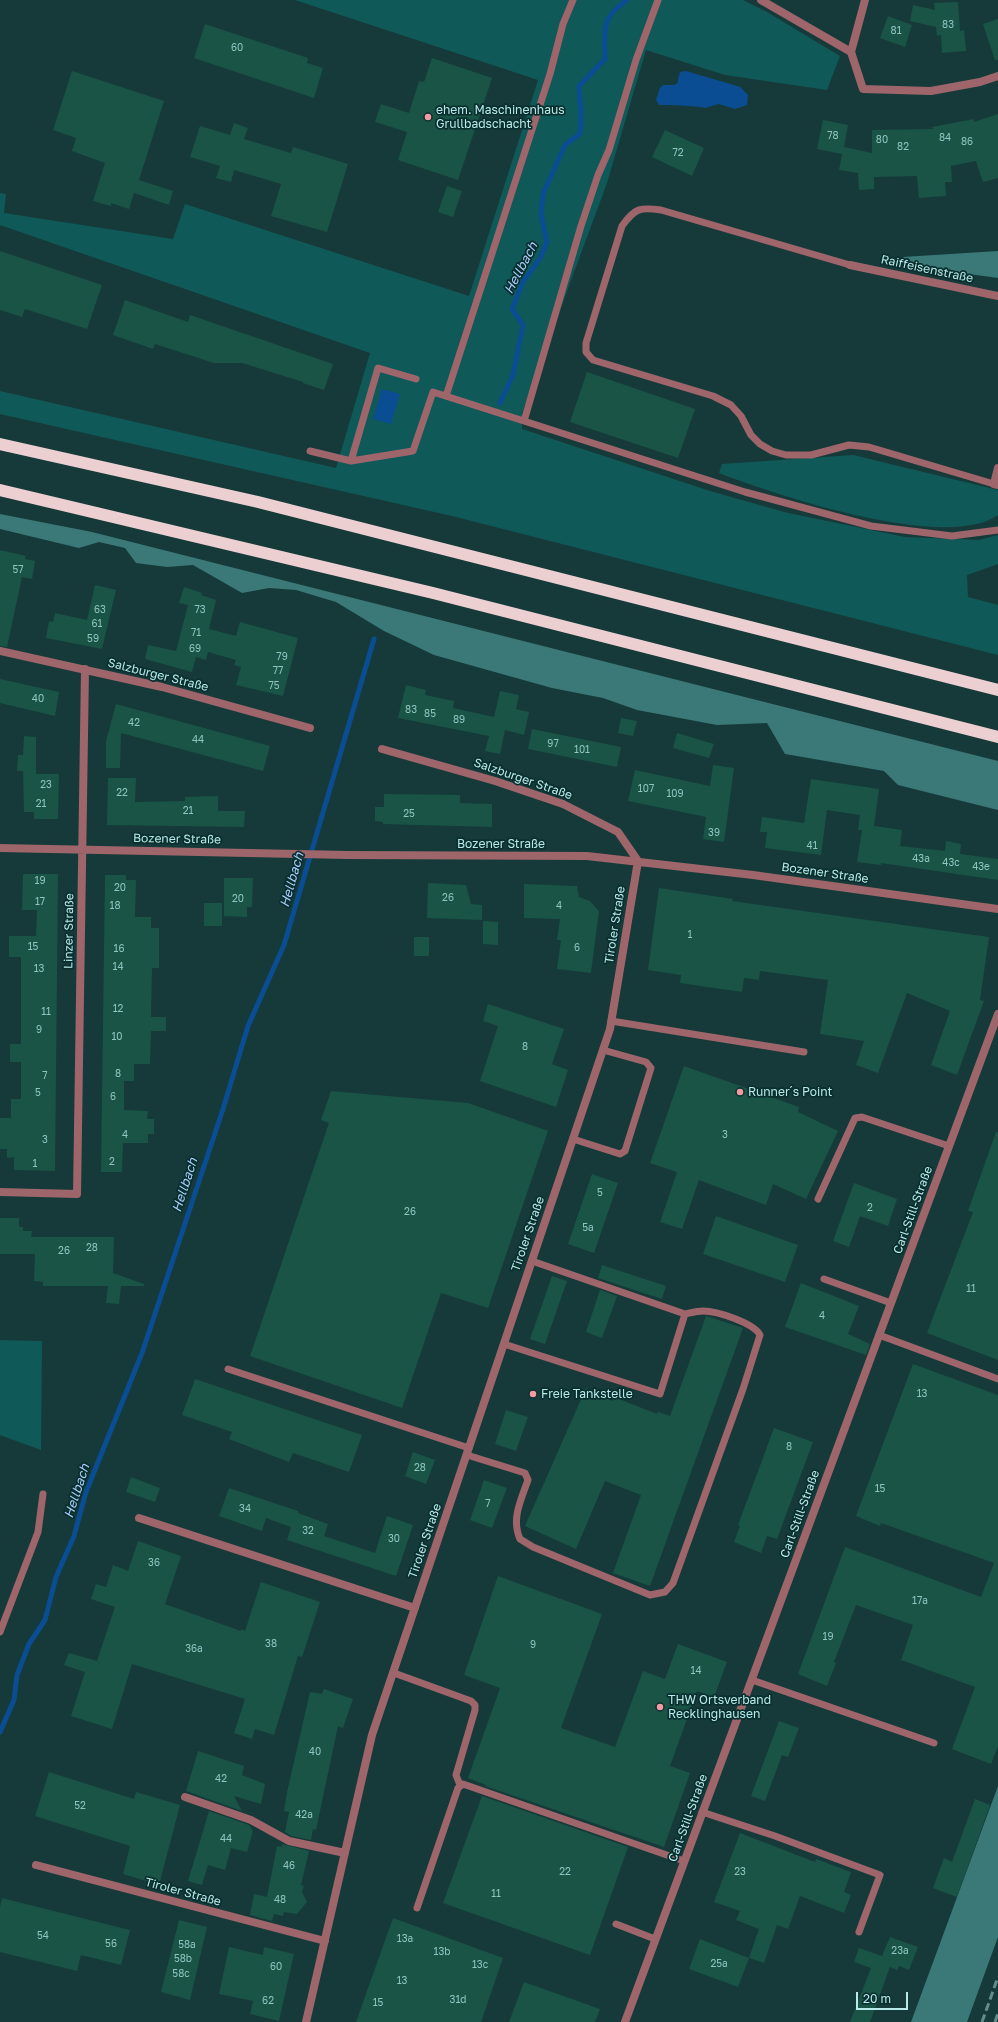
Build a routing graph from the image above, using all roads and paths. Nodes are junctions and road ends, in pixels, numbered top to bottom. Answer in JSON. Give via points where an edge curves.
{"nodes":[{"id":1,"x":573,"y":0,"type":"edge"},
{"id":2,"x":658,"y":0,"type":"edge"},
{"id":3,"x":760,"y":0,"type":"edge"},
{"id":4,"x":865,"y":0,"type":"edge"},
{"id":5,"x":851,"y":52,"type":"junction"},
{"id":6,"x":998,"y":76,"type":"edge"},
{"id":7,"x":850,"y":265,"type":"joint"},
{"id":8,"x":998,"y":296,"type":"edge"},
{"id":9,"x":416,"y":379,"type":"dead end"},
{"id":10,"x":446,"y":396,"type":"junction"},
{"id":11,"x":524,"y":421,"type":"junction"},
{"id":12,"x":0,"y":444,"type":"edge"},
{"id":13,"x":310,"y":451,"type":"dead end"},
{"id":14,"x":351,"y":461,"type":"junction"},
{"id":15,"x":998,"y":468,"type":"edge"},
{"id":16,"x":996,"y":485,"type":"edge"},
{"id":17,"x":0,"y":490,"type":"edge"},
{"id":18,"x":998,"y":530,"type":"edge"},
{"id":19,"x":0,"y":651,"type":"edge"},
{"id":20,"x":85,"y":669,"type":"junction"},
{"id":21,"x":998,"y":690,"type":"edge"},
{"id":22,"x":310,"y":728,"type":"dead end"},
{"id":23,"x":998,"y":737,"type":"edge"},
{"id":24,"x":382,"y":749,"type":"dead end"},
{"id":25,"x":0,"y":848,"type":"edge"},
{"id":26,"x":83,"y":848,"type":"junction"},
{"id":27,"x":638,"y":861,"type":"junction"},
{"id":28,"x":998,"y":909,"type":"edge"},
{"id":29,"x":998,"y":1014,"type":"edge"},
{"id":30,"x":611,"y":1021,"type":"junction"},
{"id":31,"x":603,"y":1050,"type":"junction"},
{"id":32,"x":804,"y":1052,"type":"dead end"},
{"id":33,"x":573,"y":1140,"type":"junction"},
{"id":34,"x":949,"y":1146,"type":"junction"},
{"id":35,"x":0,"y":1192,"type":"edge"},
{"id":36,"x":818,"y":1199,"type":"dead end"},
{"id":37,"x":532,"y":1261,"type":"junction"},
{"id":38,"x":824,"y":1279,"type":"dead end"},
{"id":39,"x":891,"y":1303,"type":"junction"},
{"id":40,"x":685,"y":1314,"type":"junction"},
{"id":41,"x":879,"y":1335,"type":"junction"},
{"id":42,"x":504,"y":1344,"type":"junction"},
{"id":43,"x":228,"y":1369,"type":"dead end"},
{"id":44,"x":998,"y":1379,"type":"edge"},
{"id":45,"x":468,"y":1452,"type":"junction"},
{"id":46,"x":43,"y":1494,"type":"dead end"},
{"id":47,"x":140,"y":1518,"type":"dead end"},
{"id":48,"x":415,"y":1608,"type":"junction"},
{"id":49,"x":0,"y":1632,"type":"edge"},
{"id":50,"x":394,"y":1673,"type":"junction"},
{"id":51,"x":752,"y":1680,"type":"junction"},
{"id":52,"x":934,"y":1744,"type":"dead end"},
{"id":53,"x":460,"y":1785,"type":"junction"},
{"id":54,"x":185,"y":1797,"type":"dead end"},
{"id":55,"x":702,"y":1812,"type":"junction"},
{"id":56,"x":345,"y":1853,"type":"junction"},
{"id":57,"x":684,"y":1861,"type":"junction"},
{"id":58,"x":36,"y":1865,"type":"dead end"},
{"id":59,"x":417,"y":1908,"type":"dead end"},
{"id":60,"x":616,"y":1924,"type":"dead end"},
{"id":61,"x":859,"y":1932,"type":"dead end"},
{"id":62,"x":655,"y":1939,"type":"junction"},
{"id":63,"x":325,"y":1941,"type":"junction"},
{"id":64,"x":306,"y":2022,"type":"edge"},
{"id":65,"x":625,"y":2022,"type":"edge"}],
"edges":[{"from":1,"to":10,"type":"lane","via":[[563,24],[550,74]]},
{"from":2,"to":11,"type":"lane","via":[[581,226]]},
{"from":3,"to":5,"type":"street"},
{"from":4,"to":5,"type":"street"},
{"from":5,"to":6,"type":"street","via":[[863,89],[931,91]]},
{"from":7,"to":8,"type":"street","name":"Raiffeisenstraße"},
{"from":7,"to":16,"type":"lane","via":[[661,210],[645,208],[632,213],[622,226],[586,343],[586,352],[593,360],[713,396],[731,405],[741,416],[750,435],[772,451],[811,454],[849,445],[869,447]]},
{"from":9,"to":14,"type":"lane","via":[[378,368]]},
{"from":10,"to":11,"type":"lane"},
{"from":10,"to":14,"type":"lane","via":[[433,392],[413,451]]},
{"from":11,"to":18,"type":"lane","via":[[744,492],[871,526],[952,536]]},
{"from":12,"to":21,"type":"highway","via":[[258,502]]},
{"from":13,"to":14,"type":"lane"},
{"from":15,"to":16,"type":"street"},
{"from":17,"to":23,"type":"highway","via":[[433,593]]},
{"from":19,"to":20,"type":"street","name":"Salzburger Straße"},
{"from":20,"to":22,"type":"street","name":"Salzburger Straße","via":[[162,687]]},
{"from":20,"to":26,"type":"street","name":"Linzer Straße"},
{"from":24,"to":27,"type":"street","name":"Salzburger Straße","via":[[495,780],[563,804],[618,832]]},
{"from":25,"to":26,"type":"street","name":"Bozener Straße"},
{"from":26,"to":27,"type":"street","name":"Bozener Straße","via":[[299,854],[587,856]]},
{"from":26,"to":35,"type":"street","name":"Linzer Straße","via":[[77,1194]]},
{"from":27,"to":28,"type":"street","name":"Bozener Straße"},
{"from":27,"to":30,"type":"street","name":"Tiroler Straße"},
{"from":29,"to":34,"type":"street","name":"Carl-Still-Straße"},
{"from":30,"to":31,"type":"street","name":"Tiroler Straße"},
{"from":30,"to":32,"type":"lane"},
{"from":31,"to":33,"type":"street","name":"Tiroler Straße"},
{"from":31,"to":33,"type":"lane","via":[[646,1062],[651,1068],[625,1151],[620,1154]]},
{"from":33,"to":37,"type":"street","name":"Tiroler Straße"},
{"from":34,"to":36,"type":"lane","via":[[862,1117],[855,1118]]},
{"from":34,"to":39,"type":"street","name":"Carl-Still-Straße"},
{"from":37,"to":40,"type":"lane"},
{"from":37,"to":42,"type":"street","name":"Tiroler Straße"},
{"from":38,"to":39,"type":"lane"},
{"from":39,"to":41,"type":"street","name":"Carl-Still-Straße"},
{"from":40,"to":42,"type":"lane","via":[[660,1394]]},
{"from":40,"to":45,"type":"lane","via":[[703,1311],[722,1314],[754,1327],[760,1335],[685,1552],[673,1583],[665,1592],[650,1595],[533,1547],[520,1539],[516,1523],[518,1508],[528,1480],[525,1473]]},
{"from":41,"to":44,"type":"lane"},
{"from":41,"to":51,"type":"street","name":"Carl-Still-Straße"},
{"from":42,"to":45,"type":"street","name":"Tiroler Straße"},
{"from":43,"to":45,"type":"lane"},
{"from":45,"to":48,"type":"street","name":"Tiroler Straße"},
{"from":46,"to":49,"type":"lane","via":[[38,1532]]},
{"from":47,"to":48,"type":"street"},
{"from":48,"to":50,"type":"street","name":"Tiroler Straße"},
{"from":50,"to":53,"type":"lane","via":[[471,1701],[474,1705],[475,1710],[456,1775]]},
{"from":50,"to":56,"type":"street","name":"Tiroler Straße","via":[[372,1735]]},
{"from":51,"to":52,"type":"lane"},
{"from":51,"to":55,"type":"street","name":"Carl-Still-Straße"},
{"from":53,"to":57,"type":"lane","via":[[466,1784],[493,1793]]},
{"from":53,"to":59,"type":"lane"},
{"from":54,"to":56,"type":"street","via":[[251,1820],[289,1841]]},
{"from":55,"to":57,"type":"street","name":"Carl-Still-Straße"},
{"from":55,"to":61,"type":"lane","via":[[880,1875]]},
{"from":56,"to":63,"type":"street","name":"Tiroler Straße"},
{"from":57,"to":62,"type":"street","name":"Carl-Still-Straße"},
{"from":58,"to":63,"type":"street","name":"Tiroler Straße"},
{"from":60,"to":62,"type":"lane"},
{"from":62,"to":65,"type":"street","name":"Carl-Still-Straße"},
{"from":63,"to":64,"type":"street","name":"Tiroler Straße"}]}
